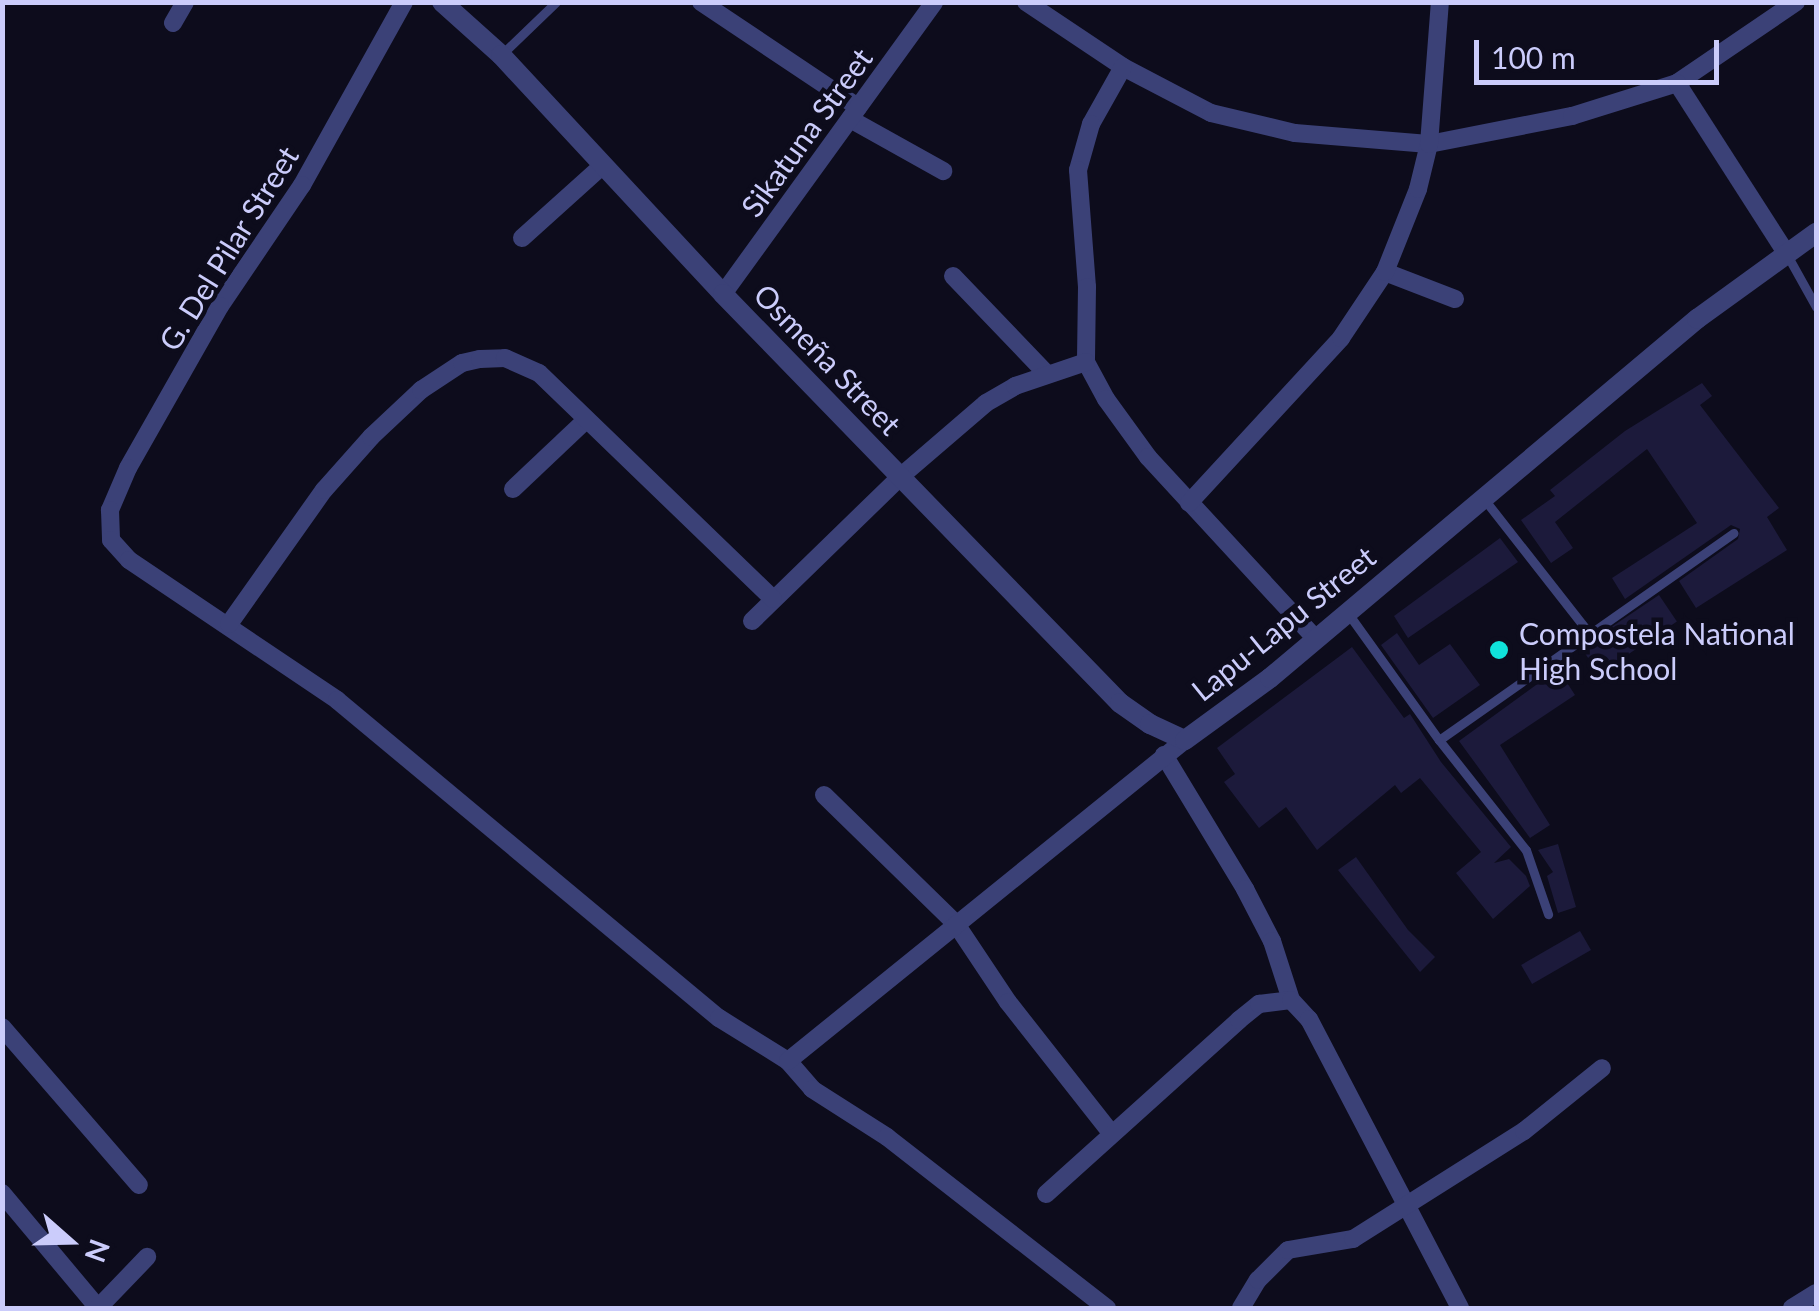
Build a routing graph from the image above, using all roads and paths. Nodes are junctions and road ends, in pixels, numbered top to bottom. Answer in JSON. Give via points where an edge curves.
{"nodes":[{"id":1,"x":185,"y":2,"type":"edge"},
{"id":2,"x":404,"y":2,"type":"edge"},
{"id":3,"x":442,"y":2,"type":"edge"},
{"id":4,"x":556,"y":2,"type":"edge"},
{"id":5,"x":701,"y":2,"type":"edge"},
{"id":6,"x":934,"y":2,"type":"edge"},
{"id":7,"x":1026,"y":2,"type":"edge"},
{"id":8,"x":1440,"y":2,"type":"edge"},
{"id":9,"x":1796,"y":2,"type":"edge"},
{"id":10,"x":172,"y":23,"type":"dead end"},
{"id":11,"x":501,"y":54,"type":"junction"},
{"id":12,"x":1123,"y":67,"type":"junction"},
{"id":13,"x":1677,"y":83,"type":"junction"},
{"id":14,"x":854,"y":113,"type":"junction"},
{"id":15,"x":1428,"y":144,"type":"junction"},
{"id":16,"x":603,"y":165,"type":"junction"},
{"id":17,"x":943,"y":170,"type":"dead end"},
{"id":18,"x":1816,"y":233,"type":"edge"},
{"id":19,"x":522,"y":238,"type":"dead end"},
{"id":20,"x":1786,"y":253,"type":"junction"},
{"id":21,"x":1386,"y":272,"type":"junction"},
{"id":22,"x":953,"y":276,"type":"dead end"},
{"id":23,"x":724,"y":294,"type":"junction"},
{"id":24,"x":1454,"y":299,"type":"dead end"},
{"id":25,"x":1816,"y":306,"type":"edge"},
{"id":26,"x":1086,"y":362,"type":"junction"},
{"id":27,"x":1046,"y":374,"type":"junction"},
{"id":28,"x":586,"y":420,"type":"junction"},
{"id":29,"x":900,"y":477,"type":"junction"},
{"id":30,"x":513,"y":489,"type":"dead end"},
{"id":31,"x":1482,"y":496,"type":"junction"},
{"id":32,"x":1189,"y":503,"type":"junction"},
{"id":33,"x":1733,"y":533,"type":"dead end"},
{"id":34,"x":773,"y":599,"type":"junction"},
{"id":35,"x":1347,"y":612,"type":"junction"},
{"id":36,"x":752,"y":621,"type":"dead end"},
{"id":37,"x":229,"y":624,"type":"junction"},
{"id":38,"x":1590,"y":634,"type":"junction"},
{"id":39,"x":1316,"y":639,"type":"junction"},
{"id":40,"x":1185,"y":740,"type":"junction"},
{"id":41,"x":1439,"y":740,"type":"junction"},
{"id":42,"x":1164,"y":755,"type":"junction"},
{"id":43,"x":824,"y":794,"type":"dead end"},
{"id":44,"x":1548,"y":914,"type":"dead end"},
{"id":45,"x":956,"y":924,"type":"junction"},
{"id":46,"x":1291,"y":1000,"type":"junction"},
{"id":47,"x":2,"y":1026,"type":"edge"},
{"id":48,"x":788,"y":1061,"type":"junction"},
{"id":49,"x":1602,"y":1068,"type":"dead end"},
{"id":50,"x":1112,"y":1134,"type":"junction"},
{"id":51,"x":139,"y":1185,"type":"dead end"},
{"id":52,"x":2,"y":1193,"type":"edge"},
{"id":53,"x":1046,"y":1194,"type":"dead end"},
{"id":54,"x":1408,"y":1202,"type":"junction"},
{"id":55,"x":147,"y":1257,"type":"dead end"},
{"id":56,"x":1816,"y":1292,"type":"edge"},
{"id":57,"x":98,"y":1308,"type":"edge"},
{"id":58,"x":1107,"y":1308,"type":"edge"},
{"id":59,"x":1241,"y":1308,"type":"edge"},
{"id":60,"x":1460,"y":1308,"type":"edge"},
{"id":61,"x":1792,"y":1308,"type":"edge"}],
"edges":[{"from":1,"to":10,"type":"street"},
{"from":2,"to":37,"type":"street","name":"G. Del Pilar Street","via":[[302,185],[220,306],[114,494],[111,540],[130,560]]},
{"from":3,"to":11,"type":"street","name":"Osmeña Street"},
{"from":4,"to":11,"type":"lane"},
{"from":5,"to":14,"type":"street"},
{"from":6,"to":14,"type":"street","name":"Sikatuna Street"},
{"from":7,"to":12,"type":"street"},
{"from":8,"to":15,"type":"street"},
{"from":9,"to":13,"type":"street"},
{"from":11,"to":16,"type":"street","name":"Osmeña Street"},
{"from":12,"to":15,"type":"street","via":[[1176,97],[1255,126]]},
{"from":12,"to":26,"type":"street","via":[[1091,124],[1078,170]]},
{"from":13,"to":15,"type":"street","via":[[1572,116]]},
{"from":13,"to":20,"type":"street"},
{"from":14,"to":17,"type":"street"},
{"from":14,"to":23,"type":"street","name":"Sikatuna Street"},
{"from":15,"to":21,"type":"street"},
{"from":16,"to":19,"type":"street"},
{"from":16,"to":23,"type":"street","name":"Osmeña Street"},
{"from":18,"to":20,"type":"street","name":"Lapu-Lapu Street"},
{"from":20,"to":25,"type":"lane"},
{"from":20,"to":31,"type":"street","name":"Lapu-Lapu Street"},
{"from":21,"to":24,"type":"street"},
{"from":21,"to":32,"type":"street","via":[[1341,338]]},
{"from":22,"to":27,"type":"street"},
{"from":23,"to":29,"type":"street","name":"Osmeña Street"},
{"from":26,"to":27,"type":"street"},
{"from":26,"to":32,"type":"street","via":[[1126,428]]},
{"from":27,"to":29,"type":"street","via":[[986,403]]},
{"from":28,"to":30,"type":"street"},
{"from":28,"to":34,"type":"street"},
{"from":28,"to":37,"type":"street","via":[[539,372],[505,358],[444,373],[324,490]]},
{"from":29,"to":34,"type":"street"},
{"from":29,"to":40,"type":"street","name":"Osmeña Street","via":[[1120,703]]},
{"from":31,"to":35,"type":"street","name":"Lapu-Lapu Street"},
{"from":31,"to":38,"type":"lane"},
{"from":32,"to":39,"type":"street"},
{"from":33,"to":38,"type":"lane"},
{"from":34,"to":36,"type":"street"},
{"from":35,"to":39,"type":"street","name":"Lapu-Lapu Street"},
{"from":35,"to":41,"type":"lane"},
{"from":37,"to":48,"type":"street","via":[[337,700],[719,1018]]},
{"from":38,"to":41,"type":"lane"},
{"from":39,"to":40,"type":"street","name":"Lapu-Lapu Street"},
{"from":40,"to":42,"type":"street","name":"Lapu-Lapu Street"},
{"from":41,"to":44,"type":"lane","via":[[1526,850]]},
{"from":42,"to":45,"type":"street","name":"Lapu-Lapu Street"},
{"from":42,"to":46,"type":"street","via":[[1272,941]]},
{"from":43,"to":45,"type":"street"},
{"from":45,"to":48,"type":"street","name":"Lapu-Lapu Street"},
{"from":45,"to":50,"type":"street"},
{"from":46,"to":50,"type":"street","via":[[1260,1004]]},
{"from":46,"to":54,"type":"street","via":[[1309,1019]]},
{"from":47,"to":51,"type":"street"},
{"from":48,"to":58,"type":"street","via":[[812,1089]]},
{"from":49,"to":54,"type":"street","via":[[1524,1131]]},
{"from":50,"to":53,"type":"street"},
{"from":52,"to":57,"type":"street"},
{"from":54,"to":59,"type":"street","via":[[1353,1239],[1288,1250]]},
{"from":54,"to":60,"type":"street"},
{"from":55,"to":57,"type":"street"},
{"from":56,"to":61,"type":"street"}]}
